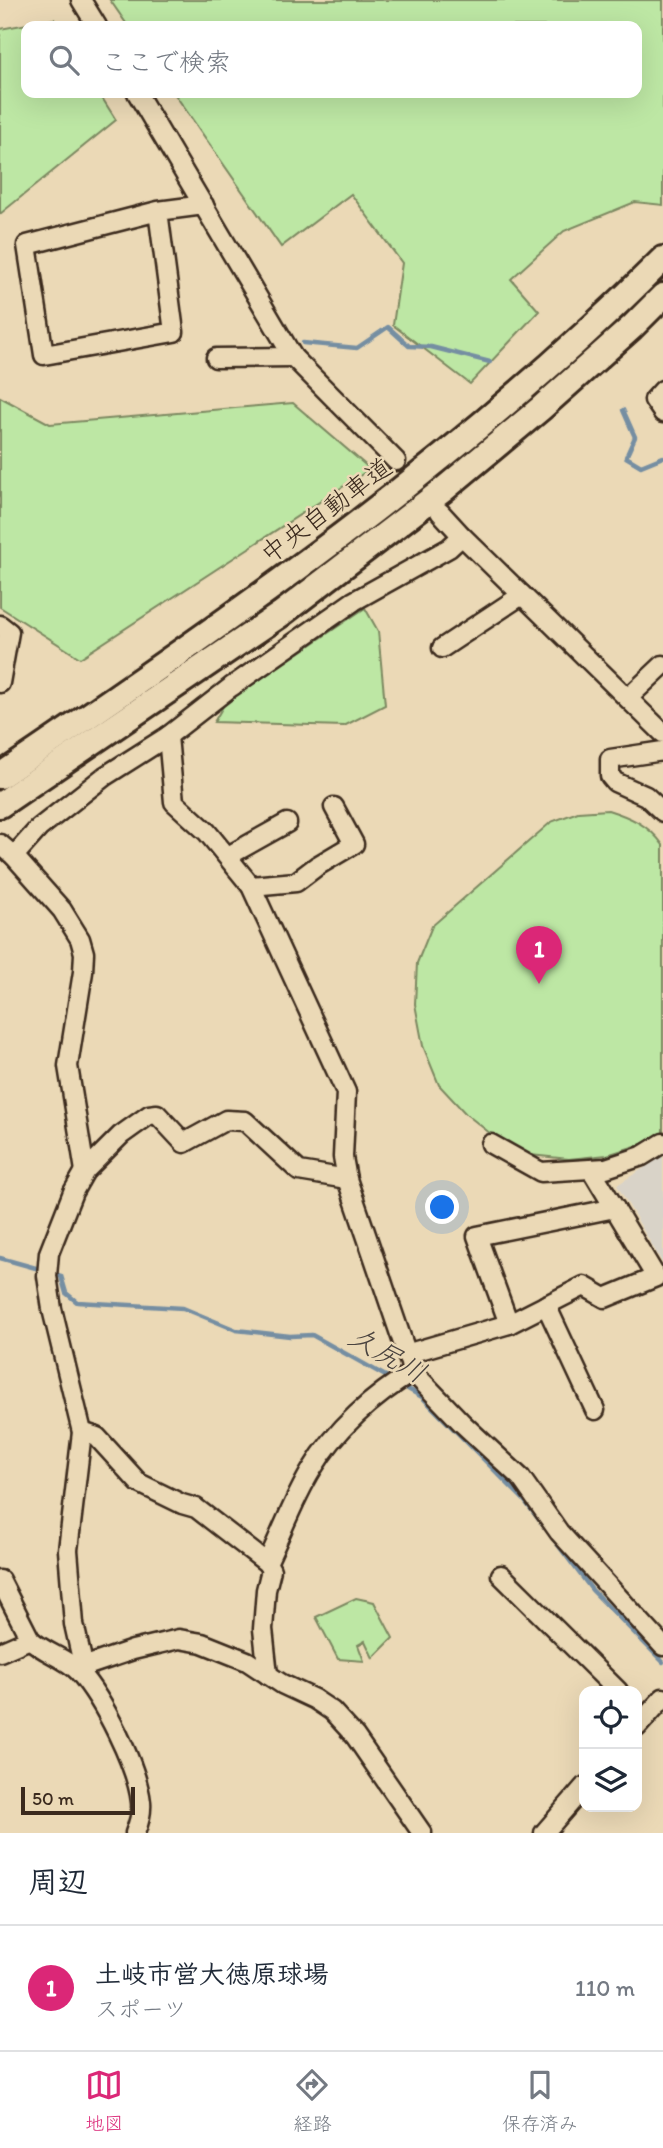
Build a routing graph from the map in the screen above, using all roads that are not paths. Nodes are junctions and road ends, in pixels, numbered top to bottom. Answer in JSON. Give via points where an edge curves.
{"nodes":[{"id":1,"x":81,"y":0,"type":"edge"},
{"id":2,"x":94,"y":21,"type":"edge"},
{"id":3,"x":139,"y":98,"type":"edge"},
{"id":4,"x":204,"y":205,"type":"junction"},
{"id":5,"x":158,"y":211,"type":"junction"},
{"id":6,"x":663,"y":259,"type":"edge"},
{"id":7,"x":663,"y":296,"type":"edge"},
{"id":8,"x":216,"y":358,"type":"dead end"},
{"id":9,"x":293,"y":358,"type":"junction"},
{"id":10,"x":663,"y":390,"type":"edge"},
{"id":11,"x":663,"y":413,"type":"edge"},
{"id":12,"x":396,"y":461,"type":"dead end"},
{"id":13,"x":440,"y":512,"type":"dead end"},
{"id":14,"x":462,"y":537,"type":"junction"},
{"id":15,"x":523,"y":595,"type":"junction"},
{"id":16,"x":0,"y":625,"type":"edge"},
{"id":17,"x":442,"y":648,"type":"dead end"},
{"id":18,"x":663,"y":665,"type":"edge"},
{"id":19,"x":0,"y":683,"type":"edge"},
{"id":20,"x":628,"y":698,"type":"junction"},
{"id":21,"x":659,"y":723,"type":"edge"},
{"id":22,"x":168,"y":736,"type":"junction"},
{"id":23,"x":663,"y":751,"type":"edge"},
{"id":24,"x":0,"y":776,"type":"edge"},
{"id":25,"x":0,"y":805,"type":"edge"},
{"id":26,"x":334,"y":807,"type":"dead end"},
{"id":27,"x":663,"y":812,"type":"edge"},
{"id":28,"x":287,"y":824,"type":"dead end"},
{"id":29,"x":0,"y":844,"type":"edge"},
{"id":30,"x":14,"y":856,"type":"junction"},
{"id":31,"x":228,"y":856,"type":"junction"},
{"id":32,"x":251,"y":886,"type":"junction"},
{"id":33,"x":663,"y":1143,"type":"edge"},
{"id":34,"x":491,"y":1144,"type":"dead end"},
{"id":35,"x":591,"y":1169,"type":"junction"},
{"id":36,"x":85,"y":1171,"type":"junction"},
{"id":37,"x":347,"y":1179,"type":"junction"},
{"id":38,"x":615,"y":1208,"type":"junction"},
{"id":39,"x":546,"y":1305,"type":"junction"},
{"id":40,"x":509,"y":1324,"type":"junction"},
{"id":41,"x":405,"y":1354,"type":"junction"},
{"id":42,"x":402,"y":1379,"type":"junction"},
{"id":43,"x":595,"y":1410,"type":"dead end"},
{"id":44,"x":82,"y":1432,"type":"junction"},
{"id":45,"x":267,"y":1563,"type":"junction"},
{"id":46,"x":501,"y":1575,"type":"dead end"},
{"id":47,"x":0,"y":1580,"type":"edge"},
{"id":48,"x":30,"y":1639,"type":"junction"},
{"id":49,"x":663,"y":1646,"type":"edge"},
{"id":50,"x":0,"y":1652,"type":"edge"},
{"id":51,"x":77,"y":1669,"type":"junction"},
{"id":52,"x":268,"y":1675,"type":"junction"},
{"id":53,"x":613,"y":1686,"type":"edge"},
{"id":54,"x":663,"y":1698,"type":"edge"},
{"id":55,"x":642,"y":1716,"type":"edge"},
{"id":56,"x":579,"y":1793,"type":"edge"},
{"id":57,"x":135,"y":1833,"type":"edge"},
{"id":58,"x":422,"y":1833,"type":"edge"},
{"id":59,"x":544,"y":1833,"type":"edge"}],
"edges":[{"from":1,"to":2,"type":"street"},
{"from":3,"to":4,"type":"street"},
{"from":4,"to":5,"type":"street"},
{"from":4,"to":9,"type":"street"},
{"from":5,"to":5,"type":"street","via":[[27,245],[44,355],[174,332]]},
{"from":6,"to":24,"type":"highway","name":"中央自動車道","via":[[427,471],[266,592]]},
{"from":7,"to":25,"type":"highway","name":"中央自動車道","via":[[529,418],[292,606]]},
{"from":8,"to":9,"type":"street"},
{"from":9,"to":12,"type":"street"},
{"from":10,"to":11,"type":"street","via":[[653,400]]},
{"from":13,"to":14,"type":"street"},
{"from":14,"to":15,"type":"street"},
{"from":14,"to":22,"type":"street","via":[[354,601]]},
{"from":15,"to":17,"type":"street"},
{"from":15,"to":20,"type":"street"},
{"from":16,"to":19,"type":"street","via":[[9,632]]},
{"from":18,"to":20,"type":"street"},
{"from":20,"to":21,"type":"street"},
{"from":22,"to":30,"type":"street","via":[[95,784],[39,828]]},
{"from":22,"to":31,"type":"street","via":[[174,802]]},
{"from":23,"to":27,"type":"street","via":[[610,759],[610,776],[615,782],[646,796]]},
{"from":26,"to":32,"type":"street","via":[[354,844],[296,882]]},
{"from":28,"to":31,"type":"street"},
{"from":29,"to":30,"type":"street"},
{"from":30,"to":36,"type":"street","via":[[62,910],[84,953],[68,1066]]},
{"from":31,"to":32,"type":"street"},
{"from":32,"to":37,"type":"street","via":[[346,1092],[343,1157]]},
{"from":33,"to":35,"type":"street","via":[[642,1156]]},
{"from":34,"to":35,"type":"street","via":[[541,1172]]},
{"from":35,"to":38,"type":"street"},
{"from":36,"to":37,"type":"street","via":[[121,1135],[157,1114],[184,1143],[226,1120],[245,1121],[299,1171]]},
{"from":36,"to":44,"type":"street","via":[[49,1253],[47,1276]]},
{"from":37,"to":41,"type":"street"},
{"from":38,"to":39,"type":"street","via":[[656,1277],[606,1298],[584,1286]]},
{"from":38,"to":40,"type":"street","via":[[477,1236]]},
{"from":39,"to":40,"type":"street"},
{"from":39,"to":43,"type":"street"},
{"from":40,"to":41,"type":"street"},
{"from":41,"to":42,"type":"street"},
{"from":42,"to":45,"type":"street","via":[[343,1428],[321,1456]]},
{"from":42,"to":49,"type":"street","via":[[463,1424],[522,1478],[559,1532]]},
{"from":44,"to":45,"type":"street","via":[[97,1437],[139,1483],[196,1508]]},
{"from":44,"to":51,"type":"street","via":[[68,1550],[81,1656]]},
{"from":45,"to":52,"type":"street","via":[[271,1570],[265,1590]]},
{"from":46,"to":53,"type":"street"},
{"from":47,"to":48,"type":"street"},
{"from":48,"to":50,"type":"street"},
{"from":48,"to":51,"type":"street"},
{"from":51,"to":52,"type":"street","via":[[179,1639],[247,1661]]},
{"from":51,"to":57,"type":"street","via":[[103,1707],[138,1786],[142,1805]]},
{"from":52,"to":58,"type":"street","via":[[331,1711],[355,1736]]},
{"from":54,"to":55,"type":"street"},
{"from":56,"to":59,"type":"street"}]}
